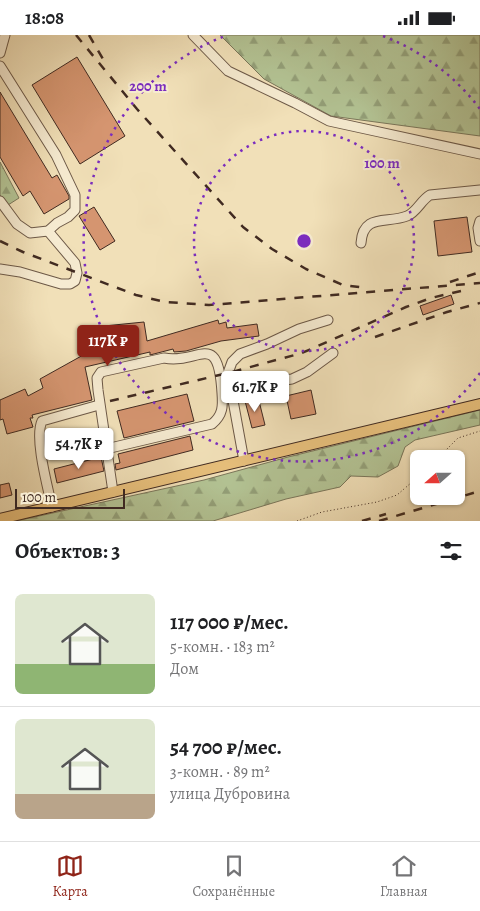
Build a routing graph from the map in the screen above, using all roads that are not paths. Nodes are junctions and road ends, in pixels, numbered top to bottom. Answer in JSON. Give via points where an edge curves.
{"nodes":[{"id":1,"x":5,"y":35,"type":"edge"},
{"id":2,"x":192,"y":35,"type":"edge"},
{"id":3,"x":0,"y":53,"type":"edge"},
{"id":4,"x":0,"y":66,"type":"edge"},
{"id":5,"x":480,"y":155,"type":"edge"},
{"id":6,"x":480,"y":190,"type":"edge"},
{"id":7,"x":0,"y":201,"type":"edge"},
{"id":8,"x":480,"y":221,"type":"edge"},
{"id":9,"x":48,"y":231,"type":"junction"},
{"id":10,"x":480,"y":241,"type":"edge"},
{"id":11,"x":361,"y":243,"type":"dead end"},
{"id":12,"x":0,"y":269,"type":"edge"},
{"id":13,"x":328,"y":320,"type":"dead end"},
{"id":14,"x":333,"y":353,"type":"dead end"},
{"id":15,"x":231,"y":388,"type":"junction"},
{"id":16,"x":480,"y":404,"type":"edge"},
{"id":17,"x":99,"y":405,"type":"junction"},
{"id":18,"x":106,"y":449,"type":"junction"},
{"id":19,"x":244,"y":461,"type":"junction"},
{"id":20,"x":113,"y":492,"type":"junction"},
{"id":21,"x":52,"y":507,"type":"junction"},
{"id":22,"x":0,"y":519,"type":"edge"}],
"edges":[{"from":1,"to":3,"type":"lane"},
{"from":2,"to":5,"type":"lane","via":[[228,71],[329,121]]},
{"from":4,"to":9,"type":"lane","via":[[56,155],[75,195],[74,210]]},
{"from":6,"to":11,"type":"lane","via":[[425,197],[408,216],[367,225]]},
{"from":7,"to":9,"type":"lane","via":[[18,224],[30,233]]},
{"from":8,"to":10,"type":"lane"},
{"from":9,"to":12,"type":"lane","via":[[75,263],[78,273],[75,281],[61,284]]},
{"from":13,"to":15,"type":"lane","via":[[240,354],[228,373]]},
{"from":14,"to":15,"type":"lane","via":[[292,379]]},
{"from":15,"to":19,"type":"lane"},
{"from":16,"to":19,"type":"main road"},
{"from":17,"to":18,"type":"lane"},
{"from":17,"to":18,"type":"lane","via":[[98,378],[101,372],[204,353],[217,362],[223,409],[220,418],[212,424]]},
{"from":17,"to":21,"type":"lane","via":[[42,421],[42,460]]},
{"from":18,"to":20,"type":"lane"},
{"from":19,"to":20,"type":"main road"},
{"from":20,"to":21,"type":"main road"},
{"from":21,"to":22,"type":"main road"}]}
